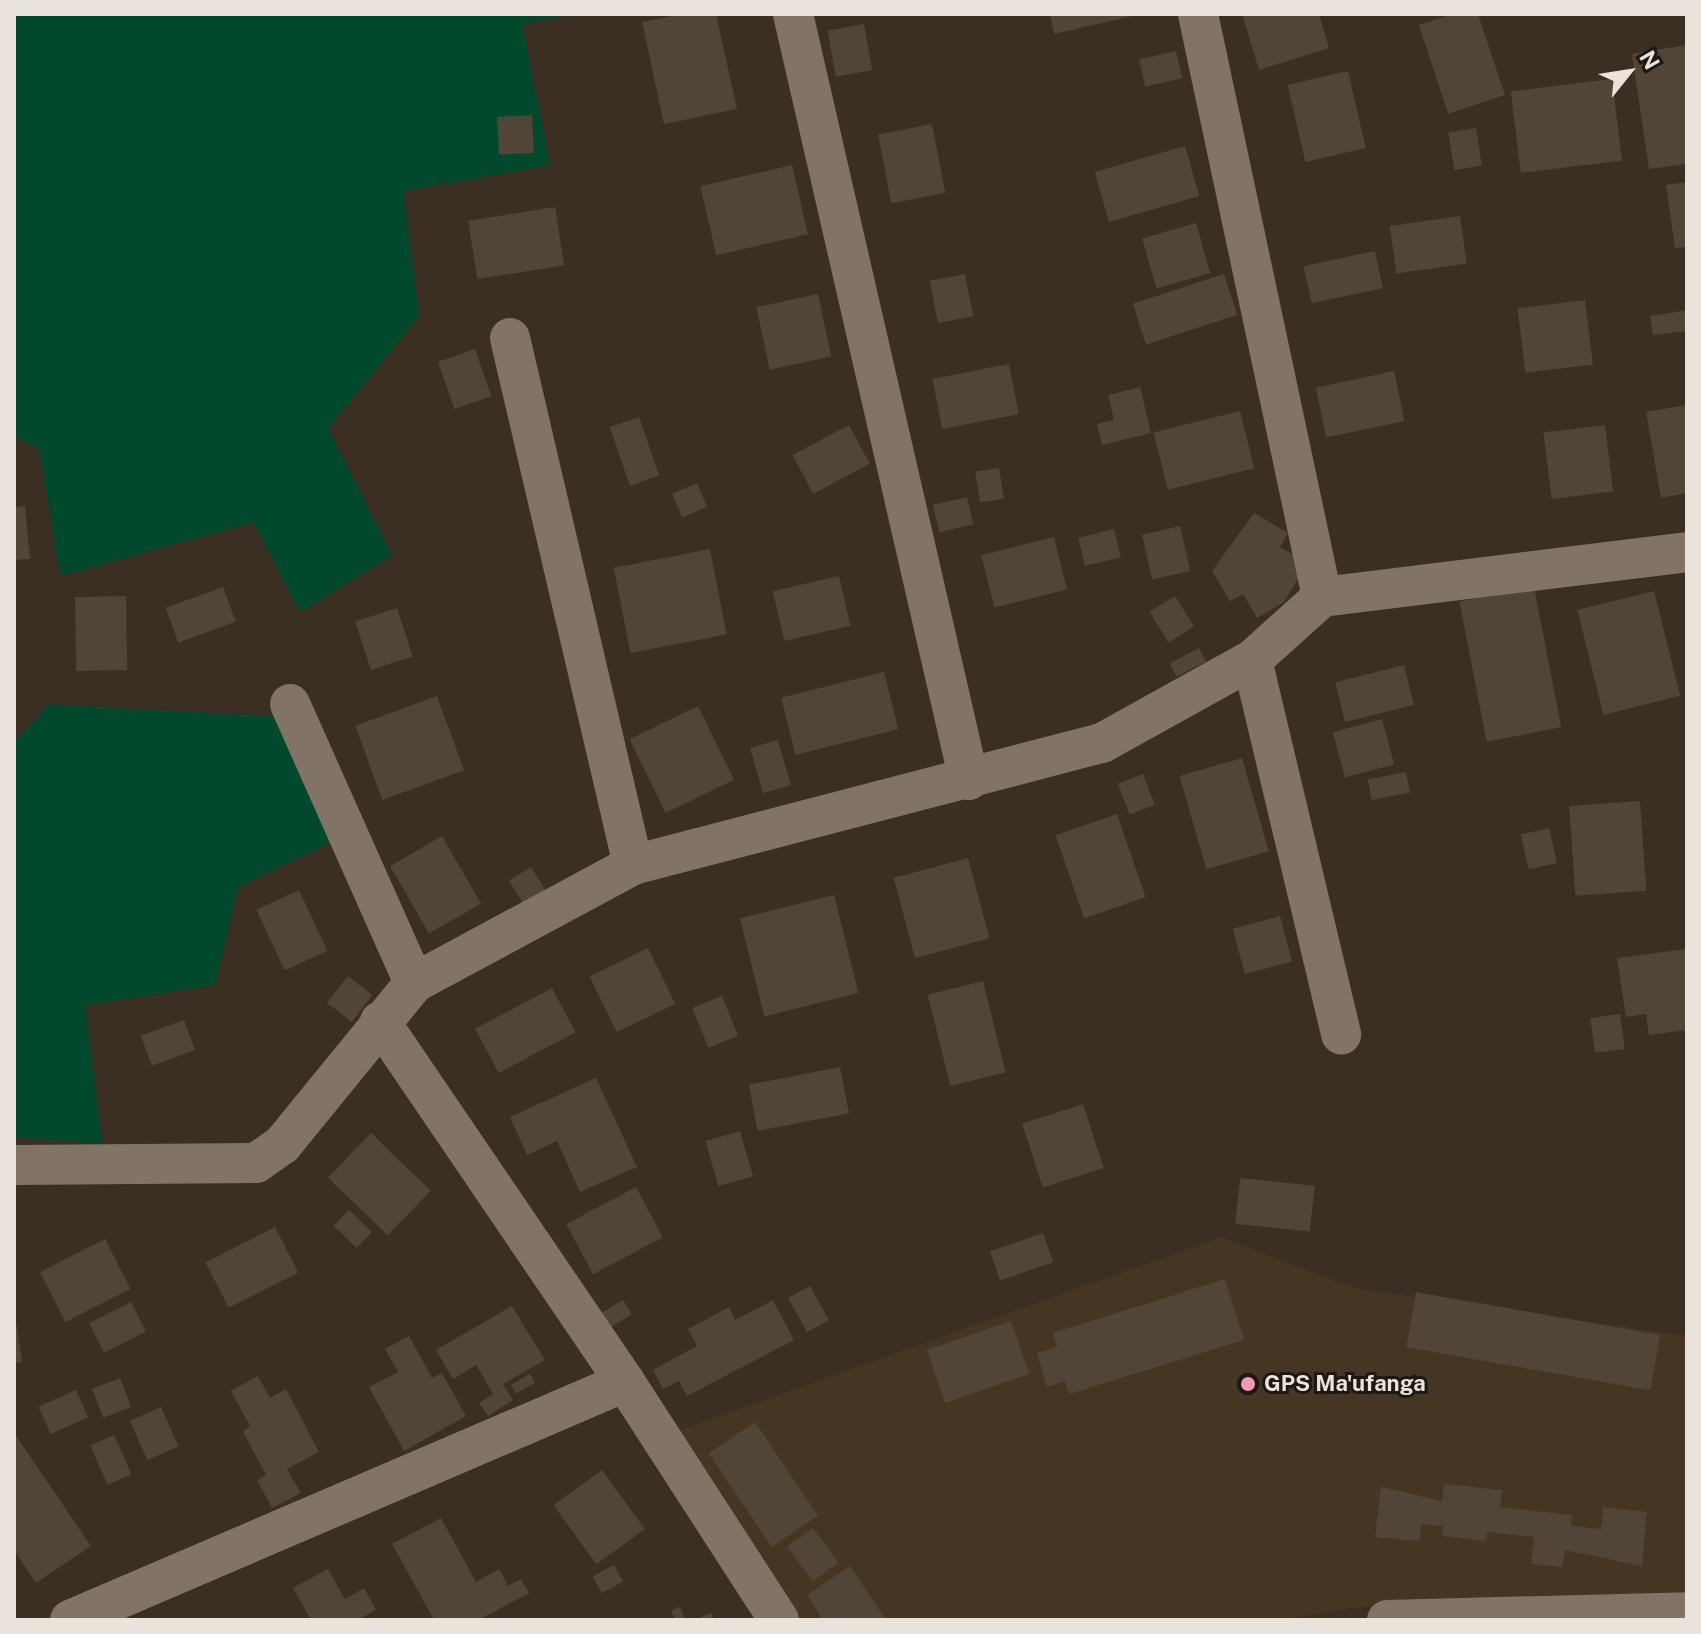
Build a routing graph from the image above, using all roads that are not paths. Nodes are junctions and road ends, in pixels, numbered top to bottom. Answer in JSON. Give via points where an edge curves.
{"nodes":[{"id":1,"x":793,"y":14,"type":"edge"},
{"id":2,"x":1198,"y":14,"type":"edge"},
{"id":3,"x":510,"y":338,"type":"dead end"},
{"id":4,"x":1687,"y":552,"type":"edge"},
{"id":5,"x":1322,"y":597,"type":"junction"},
{"id":6,"x":1252,"y":660,"type":"junction"},
{"id":7,"x":290,"y":704,"type":"dead end"},
{"id":8,"x":969,"y":780,"type":"junction"},
{"id":9,"x":633,"y":865,"type":"junction"},
{"id":10,"x":414,"y":983,"type":"junction"},
{"id":11,"x":380,"y":1021,"type":"junction"},
{"id":12,"x":1341,"y":1035,"type":"dead end"},
{"id":13,"x":14,"y":1165,"type":"edge"},
{"id":14,"x":625,"y":1382,"type":"junction"},
{"id":15,"x":1687,"y":1612,"type":"edge"},
{"id":16,"x":1457,"y":1619,"type":"edge"},
{"id":17,"x":70,"y":1620,"type":"edge"},
{"id":18,"x":779,"y":1620,"type":"edge"},
{"id":19,"x":1387,"y":1620,"type":"edge"}],
"edges":[{"from":1,"to":8,"type":"street"},
{"from":2,"to":5,"type":"street"},
{"from":3,"to":9,"type":"street"},
{"from":4,"to":5,"type":"street"},
{"from":5,"to":6,"type":"street"},
{"from":6,"to":8,"type":"street","via":[[1102,743]]},
{"from":6,"to":12,"type":"street"},
{"from":7,"to":10,"type":"street"},
{"from":8,"to":9,"type":"street"},
{"from":9,"to":10,"type":"street"},
{"from":10,"to":11,"type":"street"},
{"from":11,"to":13,"type":"street","via":[[282,1145],[256,1163]]},
{"from":11,"to":14,"type":"street"},
{"from":14,"to":17,"type":"street"},
{"from":14,"to":18,"type":"street"},
{"from":15,"to":16,"type":"street"},
{"from":16,"to":19,"type":"street"}]}
